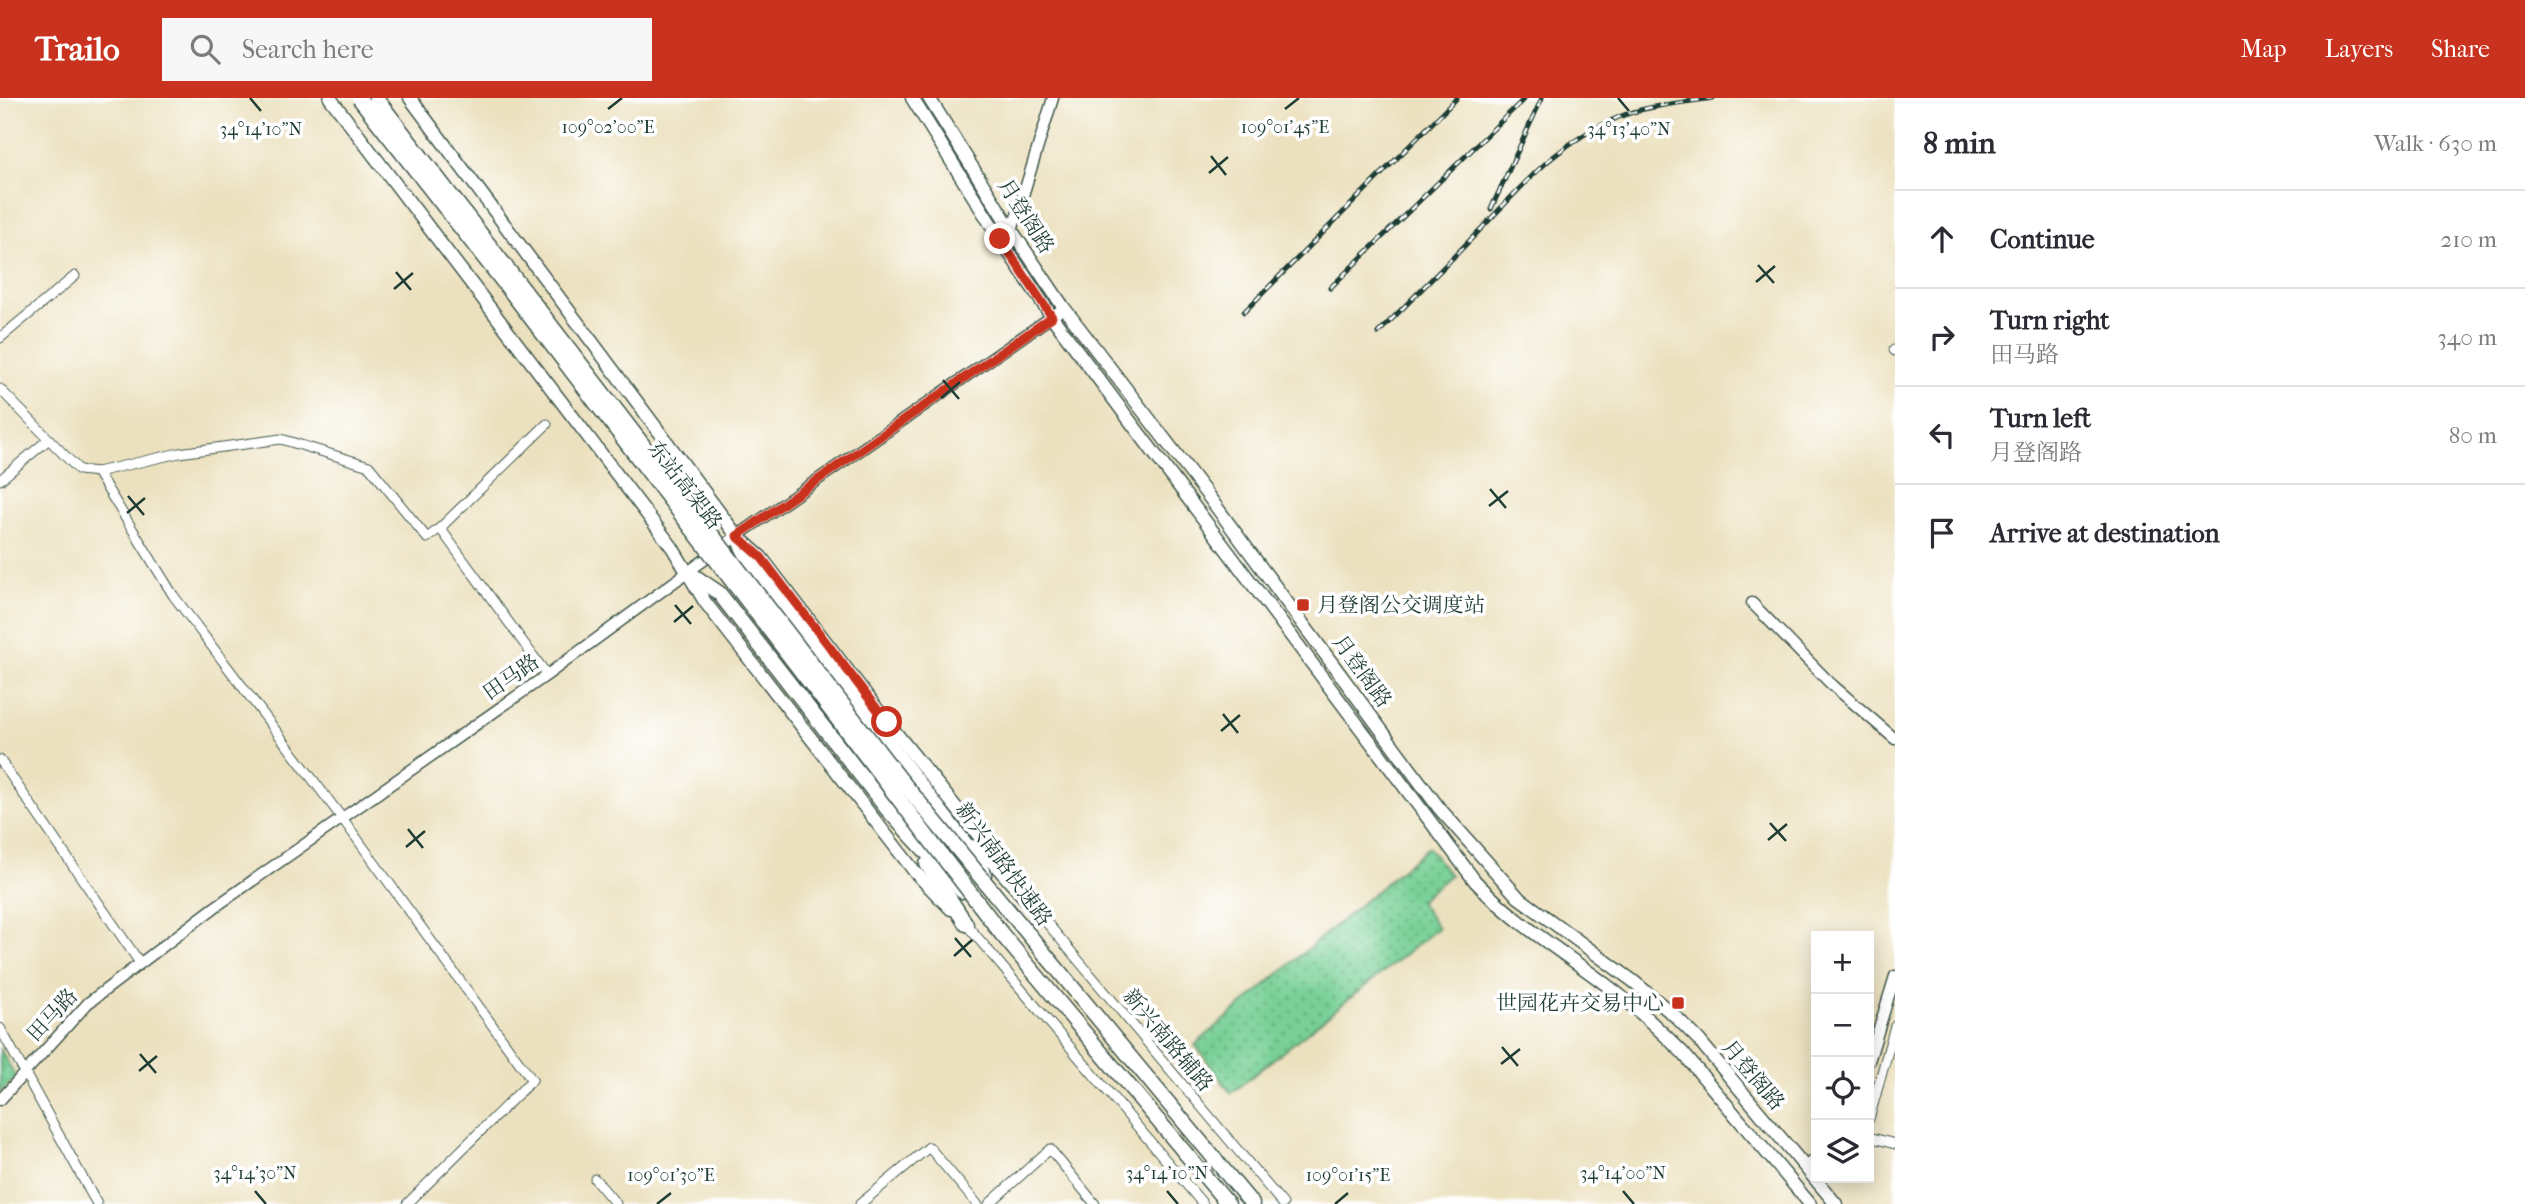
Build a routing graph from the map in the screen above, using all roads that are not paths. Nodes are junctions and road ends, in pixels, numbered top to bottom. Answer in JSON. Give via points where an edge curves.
{"nodes":[{"id":1,"x":330,"y":98,"type":"edge"},
{"id":2,"x":359,"y":98,"type":"edge"},
{"id":3,"x":376,"y":98,"type":"edge"},
{"id":4,"x":410,"y":98,"type":"edge"},
{"id":5,"x":912,"y":98,"type":"edge"},
{"id":6,"x":929,"y":98,"type":"edge"},
{"id":7,"x":1053,"y":98,"type":"edge"},
{"id":8,"x":1012,"y":231,"type":"junction"},
{"id":9,"x":75,"y":276,"type":"dead end"},
{"id":10,"x":1064,"y":309,"type":"junction"},
{"id":11,"x":1052,"y":317,"type":"junction"},
{"id":12,"x":0,"y":338,"type":"edge"},
{"id":13,"x":0,"y":389,"type":"edge"},
{"id":14,"x":547,"y":424,"type":"dead end"},
{"id":15,"x":49,"y":439,"type":"junction"},
{"id":16,"x":97,"y":472,"type":"junction"},
{"id":17,"x":0,"y":480,"type":"edge"},
{"id":18,"x":440,"y":528,"type":"junction"},
{"id":19,"x":737,"y":536,"type":"junction"},
{"id":20,"x":688,"y":572,"type":"junction"},
{"id":21,"x":1752,"y":603,"type":"dead end"},
{"id":22,"x":547,"y":675,"type":"junction"},
{"id":23,"x":1895,"y":739,"type":"edge"},
{"id":24,"x":0,"y":760,"type":"edge"},
{"id":25,"x":887,"y":809,"type":"junction"},
{"id":26,"x":342,"y":818,"type":"junction"},
{"id":27,"x":964,"y":842,"type":"junction"},
{"id":28,"x":1027,"y":898,"type":"junction"},
{"id":29,"x":1012,"y":915,"type":"junction"},
{"id":30,"x":966,"y":925,"type":"junction"},
{"id":31,"x":1001,"y":933,"type":"junction"},
{"id":32,"x":140,"y":963,"type":"junction"},
{"id":33,"x":1895,"y":976,"type":"edge"},
{"id":34,"x":1895,"y":1026,"type":"edge"},
{"id":35,"x":0,"y":1028,"type":"edge"},
{"id":36,"x":1870,"y":1057,"type":"edge"},
{"id":37,"x":26,"y":1073,"type":"junction"},
{"id":38,"x":0,"y":1100,"type":"edge"},
{"id":39,"x":1874,"y":1101,"type":"edge"},
{"id":40,"x":1874,"y":1138,"type":"edge"},
{"id":41,"x":1895,"y":1144,"type":"edge"},
{"id":42,"x":1811,"y":1162,"type":"edge"},
{"id":43,"x":1805,"y":1168,"type":"junction"},
{"id":44,"x":595,"y":1179,"type":"dead end"},
{"id":45,"x":1242,"y":1192,"type":"junction"},
{"id":46,"x":97,"y":1204,"type":"edge"},
{"id":47,"x":407,"y":1204,"type":"edge"},
{"id":48,"x":616,"y":1204,"type":"edge"},
{"id":49,"x":860,"y":1204,"type":"edge"},
{"id":50,"x":977,"y":1204,"type":"edge"},
{"id":51,"x":989,"y":1204,"type":"edge"},
{"id":52,"x":1095,"y":1204,"type":"edge"},
{"id":53,"x":1203,"y":1204,"type":"edge"},
{"id":54,"x":1228,"y":1204,"type":"edge"},
{"id":55,"x":1252,"y":1204,"type":"edge"},
{"id":56,"x":1260,"y":1204,"type":"edge"},
{"id":57,"x":1283,"y":1204,"type":"edge"},
{"id":58,"x":1810,"y":1204,"type":"edge"},
{"id":59,"x":1836,"y":1204,"type":"edge"}],
"edges":[{"from":1,"to":20,"type":"main road"},
{"from":2,"to":31,"type":"main road","name":"东站高架路","bridge":true},
{"from":3,"to":29,"type":"main road","name":"东站高架路","bridge":true,"via":[[900,779]]},
{"from":4,"to":19,"type":"main road"},
{"from":5,"to":11,"type":"main road","name":"月登阁路"},
{"from":6,"to":8,"type":"main road","name":"月登阁路"},
{"from":7,"to":8,"type":"street"},
{"from":8,"to":10,"type":"main road","name":"月登阁路"},
{"from":9,"to":12,"type":"street"},
{"from":10,"to":11,"type":"street","name":"田马路"},
{"from":10,"to":43,"type":"main road","name":"月登阁路","via":[[1472,848],[1533,910],[1675,1016]]},
{"from":11,"to":19,"type":"street","name":"田马路"},
{"from":11,"to":58,"type":"main road","name":"月登阁路","via":[[1475,881],[1507,913],[1661,1031]]},
{"from":13,"to":15,"type":"street"},
{"from":14,"to":18,"type":"street"},
{"from":15,"to":16,"type":"street","via":[[79,470]]},
{"from":15,"to":17,"type":"street"},
{"from":16,"to":18,"type":"street","via":[[179,453],[281,439],[369,466],[427,538]]},
{"from":16,"to":26,"type":"street","via":[[173,594]]},
{"from":18,"to":22,"type":"street"},
{"from":19,"to":20,"type":"street","name":"田马路"},
{"from":19,"to":27,"type":"main road","name":"新兴南路快速路","via":[[751,565]]},
{"from":19,"to":28,"type":"main road","via":[[761,557]]},
{"from":20,"to":22,"type":"street","name":"田马路"},
{"from":20,"to":25,"type":"main road","name":"新兴南路快速路","via":[[719,593]]},
{"from":20,"to":30,"type":"main road","via":[[705,602],[915,872]]},
{"from":21,"to":23,"type":"street","via":[[1830,683]]},
{"from":22,"to":26,"type":"street","name":"田马路"},
{"from":24,"to":32,"type":"street"},
{"from":25,"to":30,"type":"main road"},
{"from":25,"to":31,"type":"main road","name":"新兴南路快速路"},
{"from":26,"to":32,"type":"street","name":"田马路"},
{"from":26,"to":47,"type":"street","via":[[532,1080]]},
{"from":27,"to":28,"type":"main road","via":[[995,863]]},
{"from":27,"to":29,"type":"main road","name":"新兴南路快速路"},
{"from":28,"to":57,"type":"street","name":"新兴南路辅路"},
{"from":29,"to":45,"type":"main road","name":"新兴南路快速路"},
{"from":30,"to":53,"type":"street"},
{"from":31,"to":54,"type":"main road","name":"新兴南路快速路"},
{"from":32,"to":37,"type":"street","name":"田马路","via":[[88,1003]]},
{"from":33,"to":36,"type":"street"},
{"from":34,"to":39,"type":"street"},
{"from":35,"to":37,"type":"street"},
{"from":37,"to":38,"type":"street","name":"田马路"},
{"from":37,"to":46,"type":"street"},
{"from":40,"to":41,"type":"street"},
{"from":42,"to":43,"type":"street"},
{"from":43,"to":59,"type":"main road","name":"月登阁路"},
{"from":44,"to":48,"type":"street"},
{"from":45,"to":55,"type":"main road","name":"新兴南路快速路"},
{"from":45,"to":56,"type":"main road"},
{"from":49,"to":50,"type":"street","via":[[929,1147]]},
{"from":51,"to":52,"type":"street","via":[[1050,1149]]}]}
